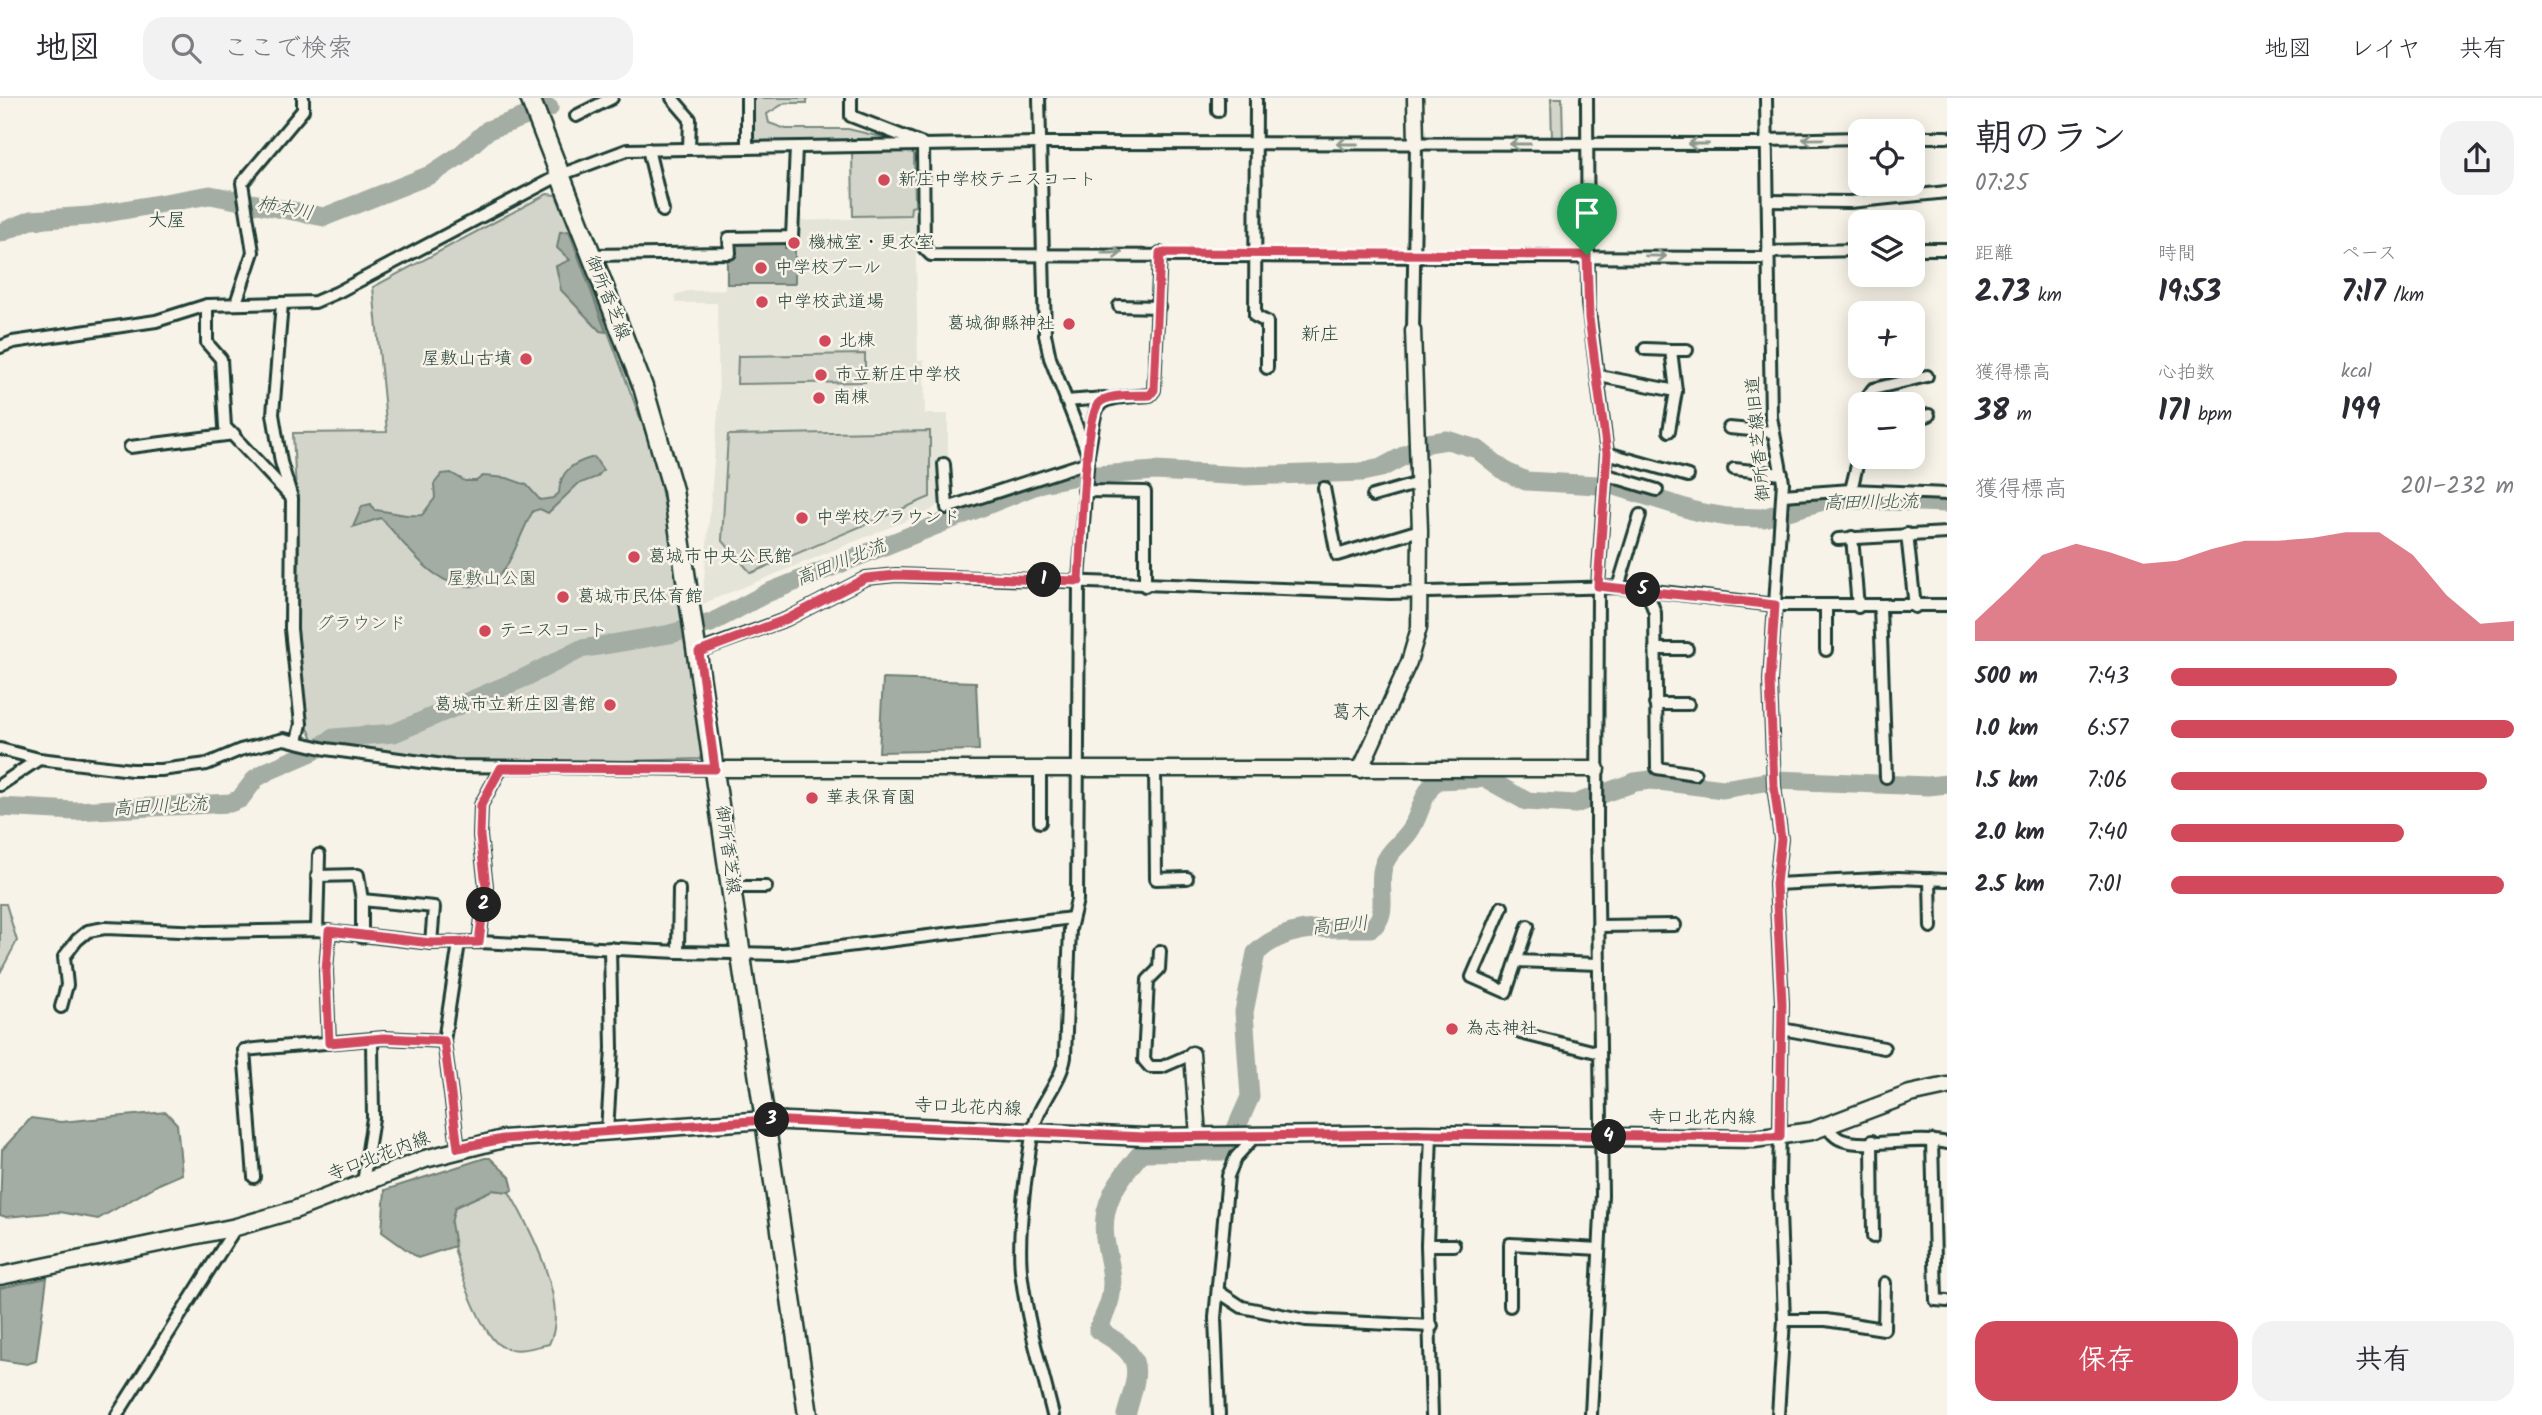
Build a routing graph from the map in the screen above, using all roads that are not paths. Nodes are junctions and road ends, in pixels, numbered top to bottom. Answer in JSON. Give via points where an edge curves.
{"nodes":[{"id":1,"x":303,"y":98,"type":"edge"},
{"id":2,"x":612,"y":98,"type":"edge"},
{"id":3,"x":672,"y":98,"type":"edge"},
{"id":4,"x":747,"y":98,"type":"edge"},
{"id":5,"x":850,"y":98,"type":"edge"},
{"id":6,"x":1039,"y":98,"type":"edge"},
{"id":7,"x":1218,"y":98,"type":"edge"},
{"id":8,"x":1256,"y":98,"type":"edge"},
{"id":9,"x":1415,"y":98,"type":"edge"},
{"id":10,"x":1587,"y":98,"type":"edge"},
{"id":11,"x":1766,"y":98,"type":"edge"},
{"id":12,"x":533,"y":105,"type":"edge"},
{"id":13,"x":1217,"y":111,"type":"dead end"},
{"id":14,"x":576,"y":116,"type":"dead end"},
{"id":15,"x":1925,"y":137,"type":"edge"},
{"id":16,"x":1947,"y":137,"type":"edge"},
{"id":17,"x":1848,"y":139,"type":"edge"},
{"id":18,"x":1766,"y":142,"type":"junction"},
{"id":19,"x":923,"y":144,"type":"junction"},
{"id":20,"x":1040,"y":144,"type":"junction"},
{"id":21,"x":1416,"y":144,"type":"junction"},
{"id":22,"x":1256,"y":145,"type":"junction"},
{"id":23,"x":1588,"y":145,"type":"junction"},
{"id":24,"x":689,"y":148,"type":"junction"},
{"id":25,"x":747,"y":148,"type":"junction"},
{"id":26,"x":796,"y":148,"type":"junction"},
{"id":27,"x":648,"y":149,"type":"junction"},
{"id":28,"x":560,"y":175,"type":"junction"},
{"id":29,"x":1947,"y":192,"type":"edge"},
{"id":30,"x":1768,"y":201,"type":"junction"},
{"id":31,"x":663,"y":211,"type":"dead end"},
{"id":32,"x":1925,"y":249,"type":"edge"},
{"id":33,"x":1947,"y":249,"type":"edge"},
{"id":34,"x":1848,"y":251,"type":"edge"},
{"id":35,"x":1044,"y":253,"type":"junction"},
{"id":36,"x":1160,"y":253,"type":"junction"},
{"id":37,"x":1255,"y":254,"type":"junction"},
{"id":38,"x":590,"y":255,"type":"junction"},
{"id":39,"x":1413,"y":255,"type":"junction"},
{"id":40,"x":1587,"y":255,"type":"junction"},
{"id":41,"x":1768,"y":255,"type":"junction"},
{"id":42,"x":236,"y":303,"type":"junction"},
{"id":43,"x":282,"y":303,"type":"junction"},
{"id":44,"x":207,"y":304,"type":"junction"},
{"id":45,"x":1119,"y":306,"type":"dead end"},
{"id":46,"x":1159,"y":307,"type":"junction"},
{"id":47,"x":1413,"y":330,"type":"joint"},
{"id":48,"x":0,"y":347,"type":"edge"},
{"id":49,"x":1645,"y":349,"type":"dead end"},
{"id":50,"x":1671,"y":350,"type":"junction"},
{"id":51,"x":1687,"y":350,"type":"dead end"},
{"id":52,"x":1267,"y":368,"type":"dead end"},
{"id":53,"x":1599,"y":376,"type":"junction"},
{"id":54,"x":1927,"y":376,"type":"dead end"},
{"id":55,"x":1676,"y":391,"type":"junction"},
{"id":56,"x":1870,"y":392,"type":"edge"},
{"id":57,"x":1105,"y":398,"type":"junction"},
{"id":58,"x":1066,"y":401,"type":"junction"},
{"id":59,"x":1929,"y":415,"type":"dead end"},
{"id":60,"x":1925,"y":416,"type":"edge"},
{"id":61,"x":1729,"y":428,"type":"dead end"},
{"id":62,"x":1669,"y":431,"type":"dead end"},
{"id":63,"x":1773,"y":432,"type":"junction"},
{"id":64,"x":234,"y":435,"type":"junction"},
{"id":65,"x":130,"y":447,"type":"dead end"},
{"id":66,"x":1607,"y":453,"type":"junction"},
{"id":67,"x":1087,"y":462,"type":"junction"},
{"id":68,"x":944,"y":464,"type":"dead end"},
{"id":69,"x":1734,"y":469,"type":"dead end"},
{"id":70,"x":1856,"y":469,"type":"edge"},
{"id":71,"x":1782,"y":474,"type":"junction"},
{"id":72,"x":1607,"y":475,"type":"junction"},
{"id":73,"x":1688,"y":477,"type":"dead end"},
{"id":74,"x":1419,"y":483,"type":"junction"},
{"id":75,"x":1324,"y":488,"type":"dead end"},
{"id":76,"x":1657,"y":490,"type":"dead end"},
{"id":77,"x":1851,"y":490,"type":"junction"},
{"id":78,"x":1084,"y":491,"type":"junction"},
{"id":79,"x":1947,"y":494,"type":"edge"},
{"id":80,"x":1783,"y":495,"type":"junction"},
{"id":81,"x":1373,"y":496,"type":"dead end"},
{"id":82,"x":292,"y":498,"type":"junction"},
{"id":83,"x":1640,"y":515,"type":"dead end"},
{"id":84,"x":1420,"y":530,"type":"junction"},
{"id":85,"x":1947,"y":533,"type":"edge"},
{"id":86,"x":1907,"y":534,"type":"junction"},
{"id":87,"x":1852,"y":537,"type":"junction"},
{"id":88,"x":1838,"y":538,"type":"dead end"},
{"id":89,"x":1079,"y":581,"type":"junction"},
{"id":90,"x":1145,"y":586,"type":"junction"},
{"id":91,"x":1598,"y":586,"type":"junction"},
{"id":92,"x":1618,"y":587,"type":"junction"},
{"id":93,"x":1647,"y":590,"type":"junction"},
{"id":94,"x":1420,"y":591,"type":"junction"},
{"id":95,"x":1775,"y":605,"type":"junction"},
{"id":96,"x":1947,"y":606,"type":"edge"},
{"id":97,"x":1826,"y":607,"type":"junction"},
{"id":98,"x":1858,"y":607,"type":"junction"},
{"id":99,"x":1880,"y":607,"type":"junction"},
{"id":100,"x":1915,"y":607,"type":"junction"},
{"id":101,"x":696,"y":635,"type":"junction"},
{"id":102,"x":1655,"y":649,"type":"junction"},
{"id":103,"x":1687,"y":649,"type":"dead end"},
{"id":104,"x":1826,"y":650,"type":"dead end"},
{"id":105,"x":1655,"y":704,"type":"junction"},
{"id":106,"x":1688,"y":704,"type":"dead end"},
{"id":107,"x":297,"y":741,"type":"junction"},
{"id":108,"x":0,"y":749,"type":"edge"},
{"id":109,"x":39,"y":759,"type":"junction"},
{"id":110,"x":501,"y":768,"type":"junction"},
{"id":111,"x":715,"y":769,"type":"junction"},
{"id":112,"x":1040,"y":769,"type":"junction"},
{"id":113,"x":1077,"y":769,"type":"junction"},
{"id":114,"x":1155,"y":769,"type":"junction"},
{"id":115,"x":1597,"y":769,"type":"junction"},
{"id":116,"x":1360,"y":770,"type":"junction"},
{"id":117,"x":1695,"y":774,"type":"dead end"},
{"id":118,"x":1886,"y":777,"type":"dead end"},
{"id":119,"x":0,"y":785,"type":"edge"},
{"id":120,"x":1040,"y":822,"type":"dead end"},
{"id":121,"x":319,"y":855,"type":"dead end"},
{"id":122,"x":317,"y":876,"type":"junction"},
{"id":123,"x":1187,"y":878,"type":"dead end"},
{"id":124,"x":1930,"y":879,"type":"junction"},
{"id":125,"x":1947,"y":880,"type":"edge"},
{"id":126,"x":1776,"y":884,"type":"junction"},
{"id":127,"x":732,"y":887,"type":"junction"},
{"id":128,"x":766,"y":887,"type":"dead end"},
{"id":129,"x":679,"y":889,"type":"dead end"},
{"id":130,"x":362,"y":900,"type":"junction"},
{"id":131,"x":1502,"y":907,"type":"dead end"},
{"id":132,"x":1072,"y":918,"type":"junction"},
{"id":133,"x":1675,"y":925,"type":"dead end"},
{"id":134,"x":1528,"y":926,"type":"dead end"},
{"id":135,"x":1598,"y":926,"type":"junction"},
{"id":136,"x":1931,"y":927,"type":"dead end"},
{"id":137,"x":317,"y":930,"type":"junction"},
{"id":138,"x":329,"y":931,"type":"junction"},
{"id":139,"x":362,"y":937,"type":"junction"},
{"id":140,"x":479,"y":942,"type":"junction"},
{"id":141,"x":431,"y":943,"type":"junction"},
{"id":142,"x":459,"y":943,"type":"junction"},
{"id":143,"x":610,"y":948,"type":"junction"},
{"id":144,"x":1160,"y":951,"type":"dead end"},
{"id":145,"x":678,"y":952,"type":"junction"},
{"id":146,"x":742,"y":953,"type":"junction"},
{"id":147,"x":1517,"y":961,"type":"junction"},
{"id":148,"x":1598,"y":964,"type":"junction"},
{"id":149,"x":61,"y":1007,"type":"dead end"},
{"id":150,"x":1782,"y":1029,"type":"junction"},
{"id":151,"x":1520,"y":1033,"type":"dead end"},
{"id":152,"x":372,"y":1040,"type":"junction"},
{"id":153,"x":444,"y":1041,"type":"junction"},
{"id":154,"x":329,"y":1043,"type":"junction"},
{"id":155,"x":1884,"y":1048,"type":"dead end"},
{"id":156,"x":1600,"y":1053,"type":"junction"},
{"id":157,"x":1192,"y":1054,"type":"joint"},
{"id":158,"x":1947,"y":1086,"type":"edge"},
{"id":159,"x":765,"y":1120,"type":"junction"},
{"id":160,"x":1826,"y":1126,"type":"junction"},
{"id":161,"x":1034,"y":1130,"type":"junction"},
{"id":162,"x":607,"y":1132,"type":"junction"},
{"id":163,"x":1431,"y":1134,"type":"junction"},
{"id":164,"x":1250,"y":1135,"type":"junction"},
{"id":165,"x":1198,"y":1136,"type":"junction"},
{"id":166,"x":1601,"y":1136,"type":"junction"},
{"id":167,"x":1780,"y":1137,"type":"junction"},
{"id":168,"x":1931,"y":1140,"type":"junction"},
{"id":169,"x":1872,"y":1141,"type":"junction"},
{"id":170,"x":1947,"y":1143,"type":"edge"},
{"id":171,"x":458,"y":1148,"type":"junction"},
{"id":172,"x":254,"y":1177,"type":"dead end"},
{"id":173,"x":363,"y":1183,"type":"junction"},
{"id":174,"x":236,"y":1227,"type":"junction"},
{"id":175,"x":1873,"y":1237,"type":"dead end"},
{"id":176,"x":1427,"y":1245,"type":"junction"},
{"id":177,"x":1454,"y":1245,"type":"dead end"},
{"id":178,"x":1599,"y":1249,"type":"junction"},
{"id":179,"x":0,"y":1276,"type":"edge"},
{"id":180,"x":1885,"y":1283,"type":"dead end"},
{"id":181,"x":1219,"y":1292,"type":"junction"},
{"id":182,"x":1947,"y":1301,"type":"edge"},
{"id":183,"x":1510,"y":1306,"type":"dead end"},
{"id":184,"x":1784,"y":1320,"type":"junction"},
{"id":185,"x":1432,"y":1326,"type":"junction"},
{"id":186,"x":117,"y":1415,"type":"edge"},
{"id":187,"x":808,"y":1415,"type":"edge"},
{"id":188,"x":1053,"y":1415,"type":"edge"},
{"id":189,"x":1219,"y":1415,"type":"edge"},
{"id":190,"x":1432,"y":1415,"type":"edge"},
{"id":191,"x":1591,"y":1415,"type":"edge"},
{"id":192,"x":1778,"y":1415,"type":"edge"}],
"edges":[{"from":1,"to":42,"type":"street","via":[[303,110],[242,183],[253,252]]},
{"from":2,"to":14,"type":"street"},
{"from":3,"to":24,"type":"street","via":[[690,119]]},
{"from":4,"to":25,"type":"street"},
{"from":5,"to":19,"type":"street","via":[[850,116]]},
{"from":6,"to":20,"type":"street"},
{"from":7,"to":13,"type":"street"},
{"from":8,"to":22,"type":"street"},
{"from":9,"to":21,"type":"street"},
{"from":10,"to":23,"type":"street"},
{"from":11,"to":18,"type":"street","name":"御所香芝線旧道"},
{"from":12,"to":28,"type":"main road","name":"御所香芝線"},
{"from":15,"to":16,"type":"street"},
{"from":17,"to":18,"type":"street","one_way":true},
{"from":18,"to":23,"type":"street","one_way":true},
{"from":18,"to":30,"type":"street","name":"御所香芝線旧道"},
{"from":19,"to":20,"type":"street"},
{"from":19,"to":26,"type":"street"},
{"from":19,"to":35,"type":"street","via":[[924,248],[931,255]]},
{"from":20,"to":22,"type":"street"},
{"from":20,"to":35,"type":"street"},
{"from":21,"to":22,"type":"street","one_way":true},
{"from":23,"to":21,"type":"street","one_way":true},
{"from":21,"to":39,"type":"street"},
{"from":22,"to":37,"type":"street"},
{"from":23,"to":40,"type":"street"},
{"from":24,"to":25,"type":"street"},
{"from":24,"to":27,"type":"street"},
{"from":25,"to":26,"type":"street"},
{"from":26,"to":38,"type":"street","via":[[792,237],[729,238],[730,253]]},
{"from":27,"to":28,"type":"street","via":[[613,154]]},
{"from":27,"to":31,"type":"street"},
{"from":28,"to":38,"type":"main road","name":"御所香芝線"},
{"from":28,"to":43,"type":"street","via":[[338,292],[315,302]]},
{"from":29,"to":30,"type":"street","via":[[1850,202]]},
{"from":30,"to":41,"type":"street","name":"御所香芝線旧道"},
{"from":32,"to":33,"type":"street"},
{"from":34,"to":41,"type":"street"},
{"from":35,"to":36,"type":"street","one_way":true},
{"from":35,"to":58,"type":"street","via":[[1045,334]]},
{"from":36,"to":37,"type":"street"},
{"from":36,"to":46,"type":"street"},
{"from":37,"to":39,"type":"street"},
{"from":37,"to":52,"type":"street","via":[[1255,316],[1267,322]]},
{"from":38,"to":101,"type":"main road","name":"御所香芝線","via":[[662,447]]},
{"from":39,"to":40,"type":"street"},
{"from":39,"to":47,"type":"street"},
{"from":40,"to":41,"type":"street","one_way":true},
{"from":40,"to":53,"type":"street","via":[[1589,318]]},
{"from":41,"to":63,"type":"street","name":"御所香芝線旧道"},
{"from":42,"to":43,"type":"street"},
{"from":42,"to":44,"type":"street"},
{"from":43,"to":82,"type":"street","via":[[273,414]]},
{"from":44,"to":48,"type":"street","via":[[156,321]]},
{"from":44,"to":64,"type":"street","via":[[207,343],[221,359],[225,427]]},
{"from":45,"to":46,"type":"street"},
{"from":46,"to":57,"type":"street","via":[[1154,390],[1150,395]]},
{"from":47,"to":74,"type":"street"},
{"from":49,"to":50,"type":"street"},
{"from":50,"to":51,"type":"street"},
{"from":50,"to":55,"type":"street"},
{"from":53,"to":55,"type":"street"},
{"from":53,"to":66,"type":"street"},
{"from":54,"to":56,"type":"street"},
{"from":55,"to":62,"type":"street"},
{"from":57,"to":58,"type":"street"},
{"from":57,"to":67,"type":"street","via":[[1097,405]]},
{"from":58,"to":67,"type":"street"},
{"from":59,"to":60,"type":"street"},
{"from":61,"to":63,"type":"street"},
{"from":63,"to":71,"type":"street","name":"御所香芝線旧道"},
{"from":64,"to":65,"type":"street"},
{"from":64,"to":82,"type":"street"},
{"from":66,"to":72,"type":"street"},
{"from":66,"to":73,"type":"street"},
{"from":67,"to":68,"type":"street","via":[[947,508]]},
{"from":67,"to":78,"type":"street"},
{"from":69,"to":71,"type":"street"},
{"from":70,"to":77,"type":"street"},
{"from":71,"to":80,"type":"street","name":"御所香芝線旧道"},
{"from":72,"to":76,"type":"street"},
{"from":72,"to":91,"type":"street"},
{"from":74,"to":81,"type":"street"},
{"from":74,"to":84,"type":"street"},
{"from":75,"to":84,"type":"street","via":[[1337,555]]},
{"from":77,"to":79,"type":"street"},
{"from":77,"to":80,"type":"street"},
{"from":78,"to":89,"type":"street"},
{"from":78,"to":90,"type":"street","via":[[1145,492]]},
{"from":80,"to":95,"type":"street","name":"御所香芝線旧道"},
{"from":82,"to":107,"type":"street","via":[[291,629],[301,724]]},
{"from":83,"to":92,"type":"street"},
{"from":84,"to":94,"type":"street"},
{"from":85,"to":86,"type":"street"},
{"from":86,"to":87,"type":"street"},
{"from":86,"to":100,"type":"street"},
{"from":87,"to":88,"type":"street"},
{"from":87,"to":98,"type":"street"},
{"from":89,"to":90,"type":"street"},
{"from":89,"to":101,"type":"street","via":[[866,578],[787,619]]},
{"from":89,"to":113,"type":"street"},
{"from":90,"to":94,"type":"street"},
{"from":91,"to":92,"type":"street"},
{"from":91,"to":94,"type":"street"},
{"from":91,"to":115,"type":"street"},
{"from":92,"to":93,"type":"street"},
{"from":93,"to":95,"type":"street"},
{"from":93,"to":102,"type":"street","via":[[1655,613]]},
{"from":94,"to":116,"type":"street","via":[[1415,644]]},
{"from":95,"to":97,"type":"street"},
{"from":95,"to":126,"type":"street","name":"御所香芝線旧道","via":[[1770,681],[1781,839]]},
{"from":96,"to":100,"type":"street"},
{"from":97,"to":98,"type":"street"},
{"from":97,"to":104,"type":"street"},
{"from":98,"to":99,"type":"street"},
{"from":99,"to":100,"type":"street"},
{"from":99,"to":118,"type":"street"},
{"from":101,"to":111,"type":"main road","name":"御所香芝線"},
{"from":102,"to":103,"type":"street"},
{"from":102,"to":105,"type":"street"},
{"from":105,"to":106,"type":"street"},
{"from":105,"to":117,"type":"street","via":[[1657,768]]},
{"from":107,"to":109,"type":"street","via":[[284,739],[207,764],[161,770]]},
{"from":107,"to":110,"type":"street","via":[[451,766]]},
{"from":108,"to":109,"type":"street"},
{"from":109,"to":119,"type":"street"},
{"from":110,"to":111,"type":"street"},
{"from":110,"to":140,"type":"street","via":[[481,805],[486,886]]},
{"from":111,"to":112,"type":"street"},
{"from":111,"to":127,"type":"main road","name":"御所香芝線"},
{"from":112,"to":113,"type":"street"},
{"from":112,"to":120,"type":"street"},
{"from":113,"to":114,"type":"street"},
{"from":113,"to":132,"type":"street","via":[[1077,900]]},
{"from":114,"to":116,"type":"street"},
{"from":114,"to":123,"type":"street","via":[[1156,878]]},
{"from":115,"to":116,"type":"street"},
{"from":115,"to":135,"type":"street"},
{"from":121,"to":122,"type":"street"},
{"from":122,"to":130,"type":"street","via":[[358,875]]},
{"from":122,"to":137,"type":"street"},
{"from":124,"to":125,"type":"street"},
{"from":124,"to":126,"type":"street"},
{"from":124,"to":136,"type":"street"},
{"from":126,"to":150,"type":"street","name":"御所香芝線旧道"},
{"from":127,"to":128,"type":"street"},
{"from":127,"to":146,"type":"main road","name":"御所香芝線"},
{"from":129,"to":145,"type":"street"},
{"from":130,"to":139,"type":"street"},
{"from":130,"to":141,"type":"street","via":[[434,907]]},
{"from":131,"to":147,"type":"street","via":[[1472,977],[1506,992]]},
{"from":132,"to":146,"type":"street","via":[[816,952]]},
{"from":132,"to":161,"type":"street","via":[[1064,1066],[1043,1100]]},
{"from":133,"to":135,"type":"street"},
{"from":134,"to":147,"type":"street"},
{"from":135,"to":148,"type":"street"},
{"from":137,"to":138,"type":"street"},
{"from":137,"to":149,"type":"street","via":[[88,931],[64,957],[67,985]]},
{"from":138,"to":139,"type":"street"},
{"from":138,"to":154,"type":"street"},
{"from":139,"to":141,"type":"street"},
{"from":140,"to":142,"type":"street"},
{"from":140,"to":143,"type":"street"},
{"from":141,"to":142,"type":"street"},
{"from":142,"to":153,"type":"street"},
{"from":143,"to":145,"type":"street"},
{"from":143,"to":162,"type":"street","via":[[612,1048]]},
{"from":144,"to":157,"type":"street","via":[[1159,969],[1148,980],[1144,1060],[1150,1067],[1162,1067]]},
{"from":145,"to":146,"type":"street"},
{"from":146,"to":159,"type":"main road","name":"御所香芝線"},
{"from":147,"to":148,"type":"street"},
{"from":148,"to":156,"type":"street"},
{"from":150,"to":155,"type":"street"},
{"from":150,"to":167,"type":"street","name":"御所香芝線旧道"},
{"from":151,"to":156,"type":"street"},
{"from":152,"to":153,"type":"street"},
{"from":152,"to":154,"type":"street"},
{"from":152,"to":173,"type":"street","via":[[373,1118]]},
{"from":153,"to":171,"type":"street"},
{"from":154,"to":172,"type":"street","via":[[244,1050]]},
{"from":156,"to":166,"type":"street"},
{"from":157,"to":165,"type":"street"},
{"from":158,"to":160,"type":"main road","name":"寺口北花内線","via":[[1910,1094]]},
{"from":159,"to":161,"type":"main road","name":"寺口北花内線"},
{"from":159,"to":162,"type":"main road","name":"寺口北花内線"},
{"from":159,"to":187,"type":"main road","name":"御所香芝線"},
{"from":160,"to":167,"type":"main road","name":"寺口北花内線"},
{"from":160,"to":169,"type":"street","via":[[1841,1140]]},
{"from":161,"to":165,"type":"main road","name":"寺口北花内線"},
{"from":161,"to":188,"type":"street","via":[[1022,1226],[1021,1278]]},
{"from":162,"to":171,"type":"main road","name":"寺口北花内線","via":[[503,1139]]},
{"from":163,"to":164,"type":"main road","name":"寺口北花内線"},
{"from":163,"to":166,"type":"main road","name":"寺口北花内線"},
{"from":163,"to":176,"type":"street"},
{"from":164,"to":165,"type":"main road","name":"寺口北花内線"},
{"from":164,"to":181,"type":"street","via":[[1230,1167]]},
{"from":166,"to":167,"type":"main road","name":"寺口北花内線"},
{"from":166,"to":178,"type":"street"},
{"from":167,"to":184,"type":"street","name":"御所香芝線旧道"},
{"from":168,"to":169,"type":"street"},
{"from":168,"to":170,"type":"street"},
{"from":168,"to":182,"type":"street","via":[[1936,1300]]},
{"from":169,"to":175,"type":"street"},
{"from":171,"to":173,"type":"main road","name":"寺口北花内線"},
{"from":173,"to":174,"type":"main road","name":"寺口北花内線"},
{"from":174,"to":179,"type":"main road","name":"寺口北花内線"},
{"from":174,"to":186,"type":"street"},
{"from":176,"to":177,"type":"street"},
{"from":176,"to":185,"type":"street"},
{"from":178,"to":183,"type":"street","via":[[1510,1244]]},
{"from":178,"to":191,"type":"street"},
{"from":180,"to":184,"type":"street","via":[[1884,1329],[1826,1320]]},
{"from":181,"to":185,"type":"street","via":[[1242,1307],[1306,1320]]},
{"from":181,"to":189,"type":"street","via":[[1215,1336]]},
{"from":184,"to":192,"type":"street","name":"御所香芝線旧道"},
{"from":185,"to":190,"type":"street"}]}
